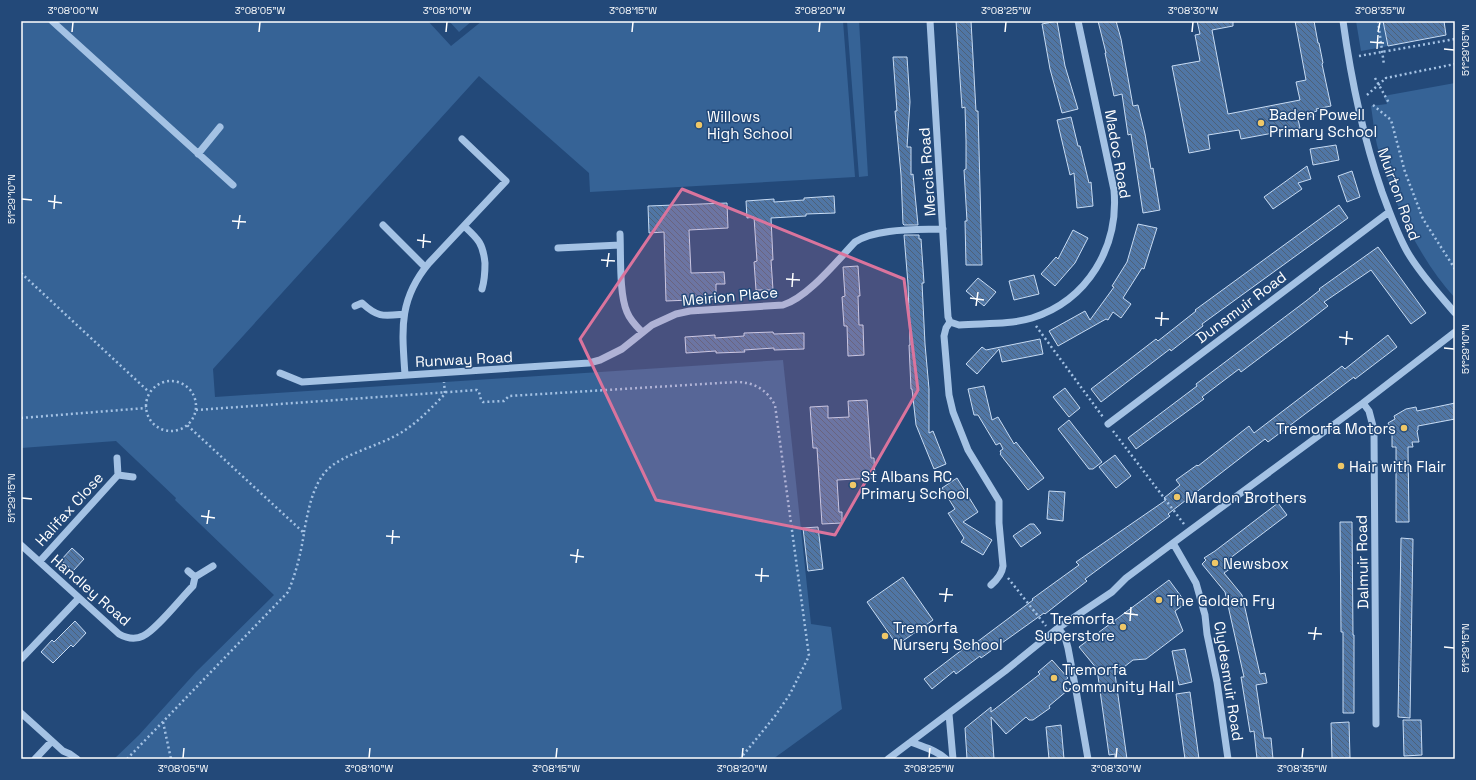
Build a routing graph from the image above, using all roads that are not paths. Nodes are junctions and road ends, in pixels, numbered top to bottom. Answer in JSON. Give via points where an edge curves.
{"nodes":[{"id":1,"x":52,"y":21,"type":"edge"},
{"id":2,"x":930,"y":21,"type":"edge"},
{"id":3,"x":1078,"y":21,"type":"edge"},
{"id":4,"x":1343,"y":21,"type":"edge"},
{"id":5,"x":220,"y":128,"type":"dead end"},
{"id":6,"x":462,"y":139,"type":"dead end"},
{"id":7,"x":198,"y":154,"type":"junction"},
{"id":8,"x":233,"y":184,"type":"dead end"},
{"id":9,"x":1389,"y":212,"type":"junction"},
{"id":10,"x":383,"y":225,"type":"dead end"},
{"id":11,"x":464,"y":226,"type":"junction"},
{"id":12,"x":943,"y":229,"type":"junction"},
{"id":13,"x":620,"y":234,"type":"dead end"},
{"id":14,"x":620,"y":245,"type":"junction"},
{"id":15,"x":558,"y":248,"type":"dead end"},
{"id":16,"x":425,"y":267,"type":"junction"},
{"id":17,"x":482,"y":289,"type":"dead end"},
{"id":18,"x":355,"y":306,"type":"dead end"},
{"id":19,"x":1455,"y":313,"type":"edge"},
{"id":20,"x":404,"y":314,"type":"junction"},
{"id":21,"x":950,"y":322,"type":"junction"},
{"id":22,"x":642,"y":332,"type":"junction"},
{"id":23,"x":1455,"y":332,"type":"edge"},
{"id":24,"x":280,"y":373,"type":"dead end"},
{"id":25,"x":405,"y":375,"type":"junction"},
{"id":26,"x":1364,"y":403,"type":"junction"},
{"id":27,"x":1108,"y":424,"type":"road end"},
{"id":28,"x":117,"y":458,"type":"dead end"},
{"id":29,"x":118,"y":475,"type":"junction"},
{"id":30,"x":133,"y":476,"type":"dead end"},
{"id":31,"x":1172,"y":543,"type":"junction"},
{"id":32,"x":21,"y":545,"type":"edge"},
{"id":33,"x":40,"y":561,"type":"junction"},
{"id":34,"x":214,"y":566,"type":"dead end"},
{"id":35,"x":188,"y":570,"type":"dead end"},
{"id":36,"x":195,"y":577,"type":"junction"},
{"id":37,"x":991,"y":585,"type":"dead end"},
{"id":38,"x":79,"y":598,"type":"junction"},
{"id":39,"x":1058,"y":628,"type":"junction"},
{"id":40,"x":21,"y":659,"type":"edge"},
{"id":41,"x":21,"y":713,"type":"edge"},
{"id":42,"x":949,"y":714,"type":"junction"},
{"id":43,"x":1376,"y":724,"type":"dead end"},
{"id":44,"x":52,"y":741,"type":"junction"},
{"id":45,"x":911,"y":742,"type":"junction"},
{"id":46,"x":34,"y":759,"type":"edge"},
{"id":47,"x":77,"y":759,"type":"edge"},
{"id":48,"x":888,"y":759,"type":"edge"},
{"id":49,"x":946,"y":759,"type":"edge"},
{"id":50,"x":953,"y":759,"type":"edge"},
{"id":51,"x":1088,"y":759,"type":"edge"},
{"id":52,"x":1228,"y":759,"type":"edge"}],
"edges":[{"from":1,"to":7,"type":"street"},
{"from":2,"to":12,"type":"street","name":"Mercia Road"},
{"from":3,"to":21,"type":"street","name":"Madoc Road","via":[[1114,190],[1112,226],[1103,253],[1088,280],[1074,295],[1049,312],[1019,321],[959,325]]},
{"from":4,"to":9,"type":"street","name":"Muirton Road","via":[[1364,131]]},
{"from":5,"to":7,"type":"street"},
{"from":6,"to":11,"type":"street","via":[[506,181]]},
{"from":7,"to":8,"type":"street"},
{"from":9,"to":19,"type":"street","name":"Muirton Road","via":[[1409,255]]},
{"from":9,"to":27,"type":"street","name":"Dunsmuir Road"},
{"from":10,"to":16,"type":"street"},
{"from":11,"to":16,"type":"street"},
{"from":11,"to":17,"type":"street","via":[[480,242],[484,250],[486,278]]},
{"from":12,"to":21,"type":"street","name":"Mercia Road"},
{"from":12,"to":22,"type":"street","name":"Meirion Place","via":[[881,233],[862,238],[804,293],[783,305],[690,311],[666,318]]},
{"from":13,"to":14,"type":"street"},
{"from":14,"to":15,"type":"street"},
{"from":14,"to":22,"type":"street","via":[[624,302],[628,313]]},
{"from":16,"to":20,"type":"street","via":[[411,291]]},
{"from":18,"to":20,"type":"street","via":[[362,303],[377,315]]},
{"from":20,"to":25,"type":"street"},
{"from":21,"to":37,"type":"street","via":[[944,336],[953,412],[968,450],[999,501],[1003,561],[1002,571]]},
{"from":22,"to":25,"type":"street","name":"Runway Road","via":[[622,349],[589,363]]},
{"from":23,"to":26,"type":"street"},
{"from":24,"to":25,"type":"street","name":"Runway Road","via":[[302,382]]},
{"from":26,"to":31,"type":"street"},
{"from":26,"to":43,"type":"street","name":"Dalmuir Road","via":[[1374,430]]},
{"from":28,"to":29,"type":"street"},
{"from":29,"to":30,"type":"street"},
{"from":29,"to":33,"type":"street","name":"Halifax Close"},
{"from":31,"to":39,"type":"street","via":[[1105,597]]},
{"from":31,"to":52,"type":"street","name":"Clydesmuir Road","via":[[1196,582],[1205,615]]},
{"from":32,"to":33,"type":"street","name":"Handley Road"},
{"from":33,"to":38,"type":"street","name":"Handley Road"},
{"from":34,"to":36,"type":"street"},
{"from":35,"to":36,"type":"street"},
{"from":36,"to":38,"type":"street","name":"Handley Road","via":[[193,586],[150,631],[141,637],[127,638],[119,634]]},
{"from":38,"to":40,"type":"street"},
{"from":39,"to":42,"type":"street"},
{"from":39,"to":51,"type":"street","via":[[1065,637],[1068,648]]},
{"from":41,"to":44,"type":"street"},
{"from":42,"to":45,"type":"street"},
{"from":42,"to":50,"type":"street"},
{"from":44,"to":46,"type":"street"},
{"from":44,"to":47,"type":"street"},
{"from":45,"to":48,"type":"street"},
{"from":45,"to":49,"type":"street","via":[[942,754]]}]}
